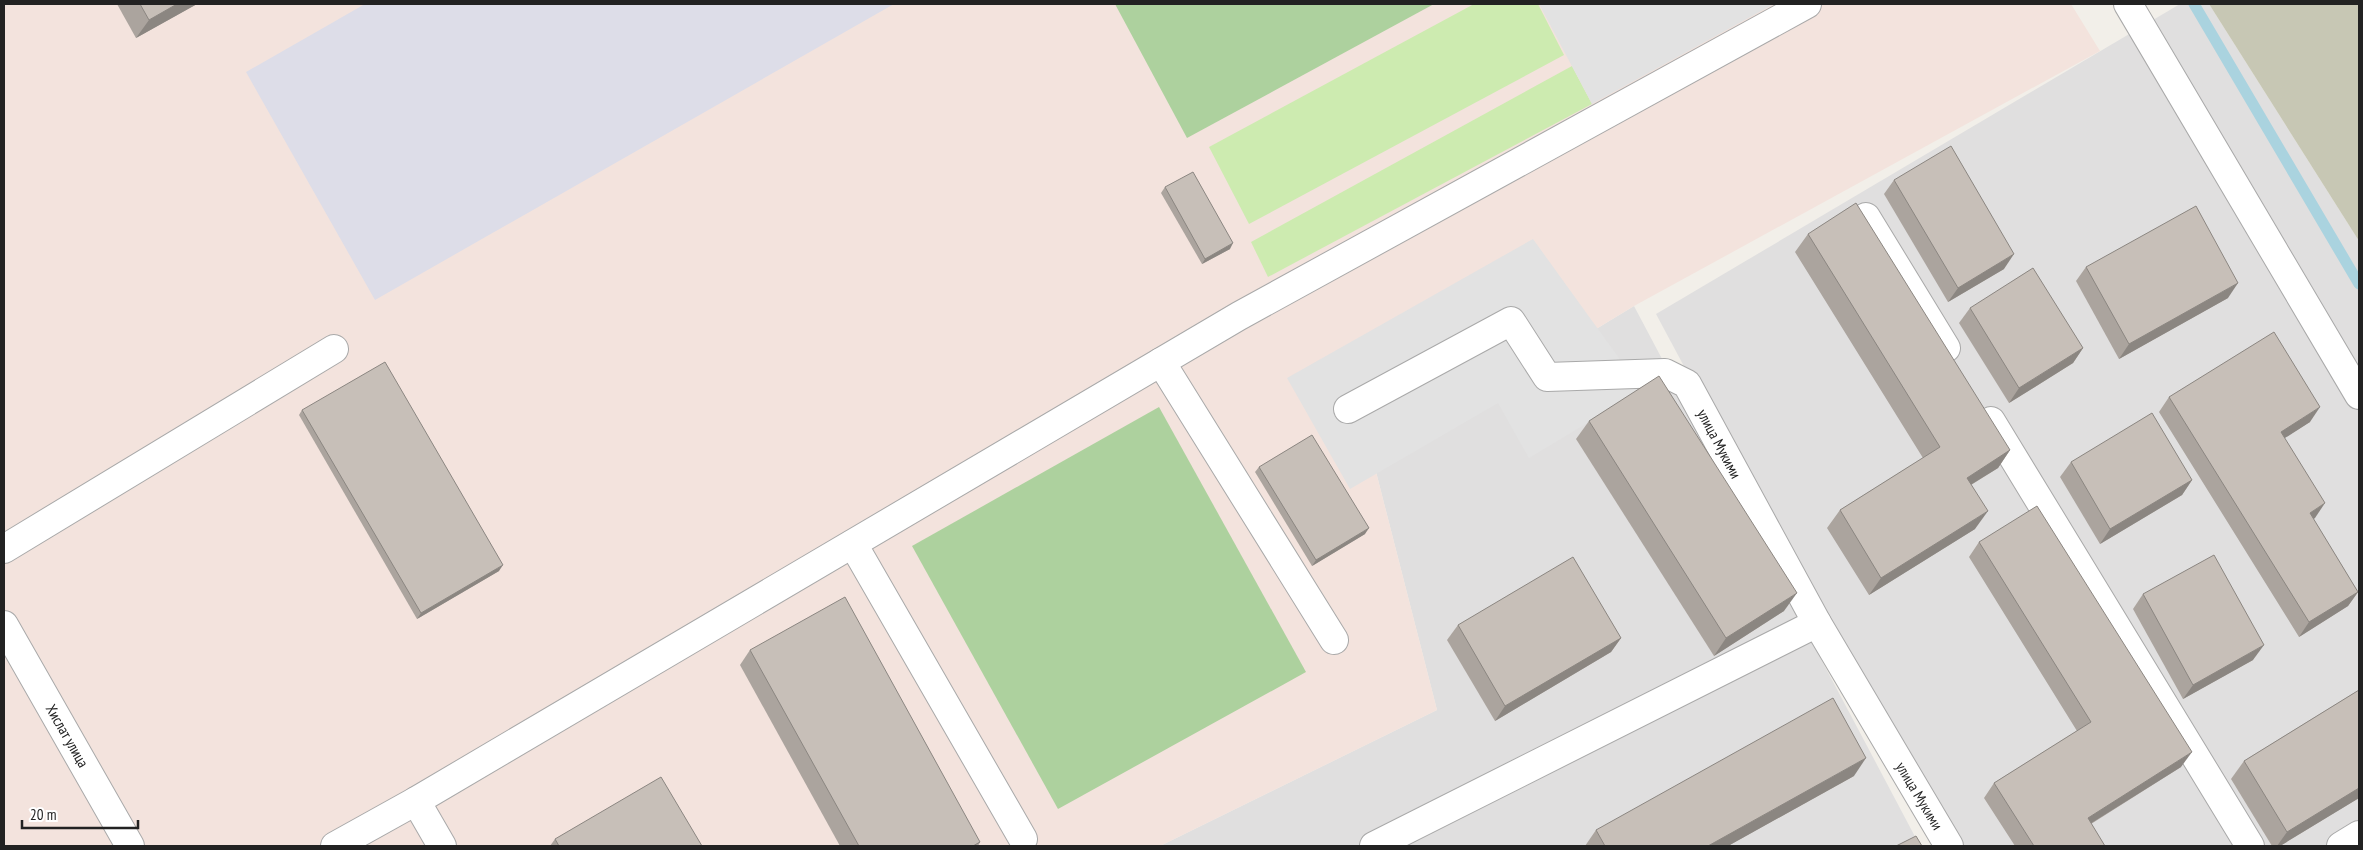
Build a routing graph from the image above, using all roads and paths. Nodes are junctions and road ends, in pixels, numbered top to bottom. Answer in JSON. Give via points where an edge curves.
{"nodes":[{"id":1,"x":1807,"y":4,"type":"edge"},
{"id":2,"x":2128,"y":4,"type":"edge"},
{"id":3,"x":1866,"y":217,"type":"edge"},
{"id":4,"x":334,"y":349,"type":"dead end"},
{"id":5,"x":1161,"y":362,"type":"junction"},
{"id":6,"x":1960,"y":370,"type":"edge"},
{"id":7,"x":2359,"y":395,"type":"edge"},
{"id":8,"x":1980,"y":404,"type":"edge"},
{"id":9,"x":1348,"y":409,"type":"dead end"},
{"id":10,"x":853,"y":544,"type":"junction"},
{"id":11,"x":4,"y":549,"type":"edge"},
{"id":12,"x":1817,"y":623,"type":"junction"},
{"id":13,"x":4,"y":626,"type":"edge"},
{"id":14,"x":1334,"y":640,"type":"dead end"},
{"id":15,"x":416,"y":801,"type":"junction"},
{"id":16,"x":2359,"y":835,"type":"edge"},
{"id":17,"x":1023,"y":839,"type":"dead end"},
{"id":18,"x":130,"y":846,"type":"edge"},
{"id":19,"x":335,"y":846,"type":"edge"},
{"id":20,"x":442,"y":846,"type":"edge"},
{"id":21,"x":1374,"y":846,"type":"edge"},
{"id":22,"x":1949,"y":846,"type":"edge"},
{"id":23,"x":2250,"y":846,"type":"edge"},
{"id":24,"x":2341,"y":846,"type":"edge"}],
"edges":[{"from":1,"to":5,"type":"street"},
{"from":2,"to":7,"type":"street"},
{"from":3,"to":6,"type":"street"},
{"from":4,"to":11,"type":"street"},
{"from":5,"to":10,"type":"street"},
{"from":5,"to":14,"type":"street"},
{"from":8,"to":23,"type":"street"},
{"from":9,"to":12,"type":"street","name":"улица Мукими","via":[[1511,321],[1547,377],[1665,372],[1687,384]]},
{"from":10,"to":15,"type":"street"},
{"from":10,"to":17,"type":"street"},
{"from":12,"to":21,"type":"street"},
{"from":12,"to":22,"type":"street","name":"улица Мукими"},
{"from":13,"to":18,"type":"street","name":"Хислат улица"},
{"from":15,"to":19,"type":"street"},
{"from":15,"to":20,"type":"street"},
{"from":16,"to":24,"type":"street"}]}
